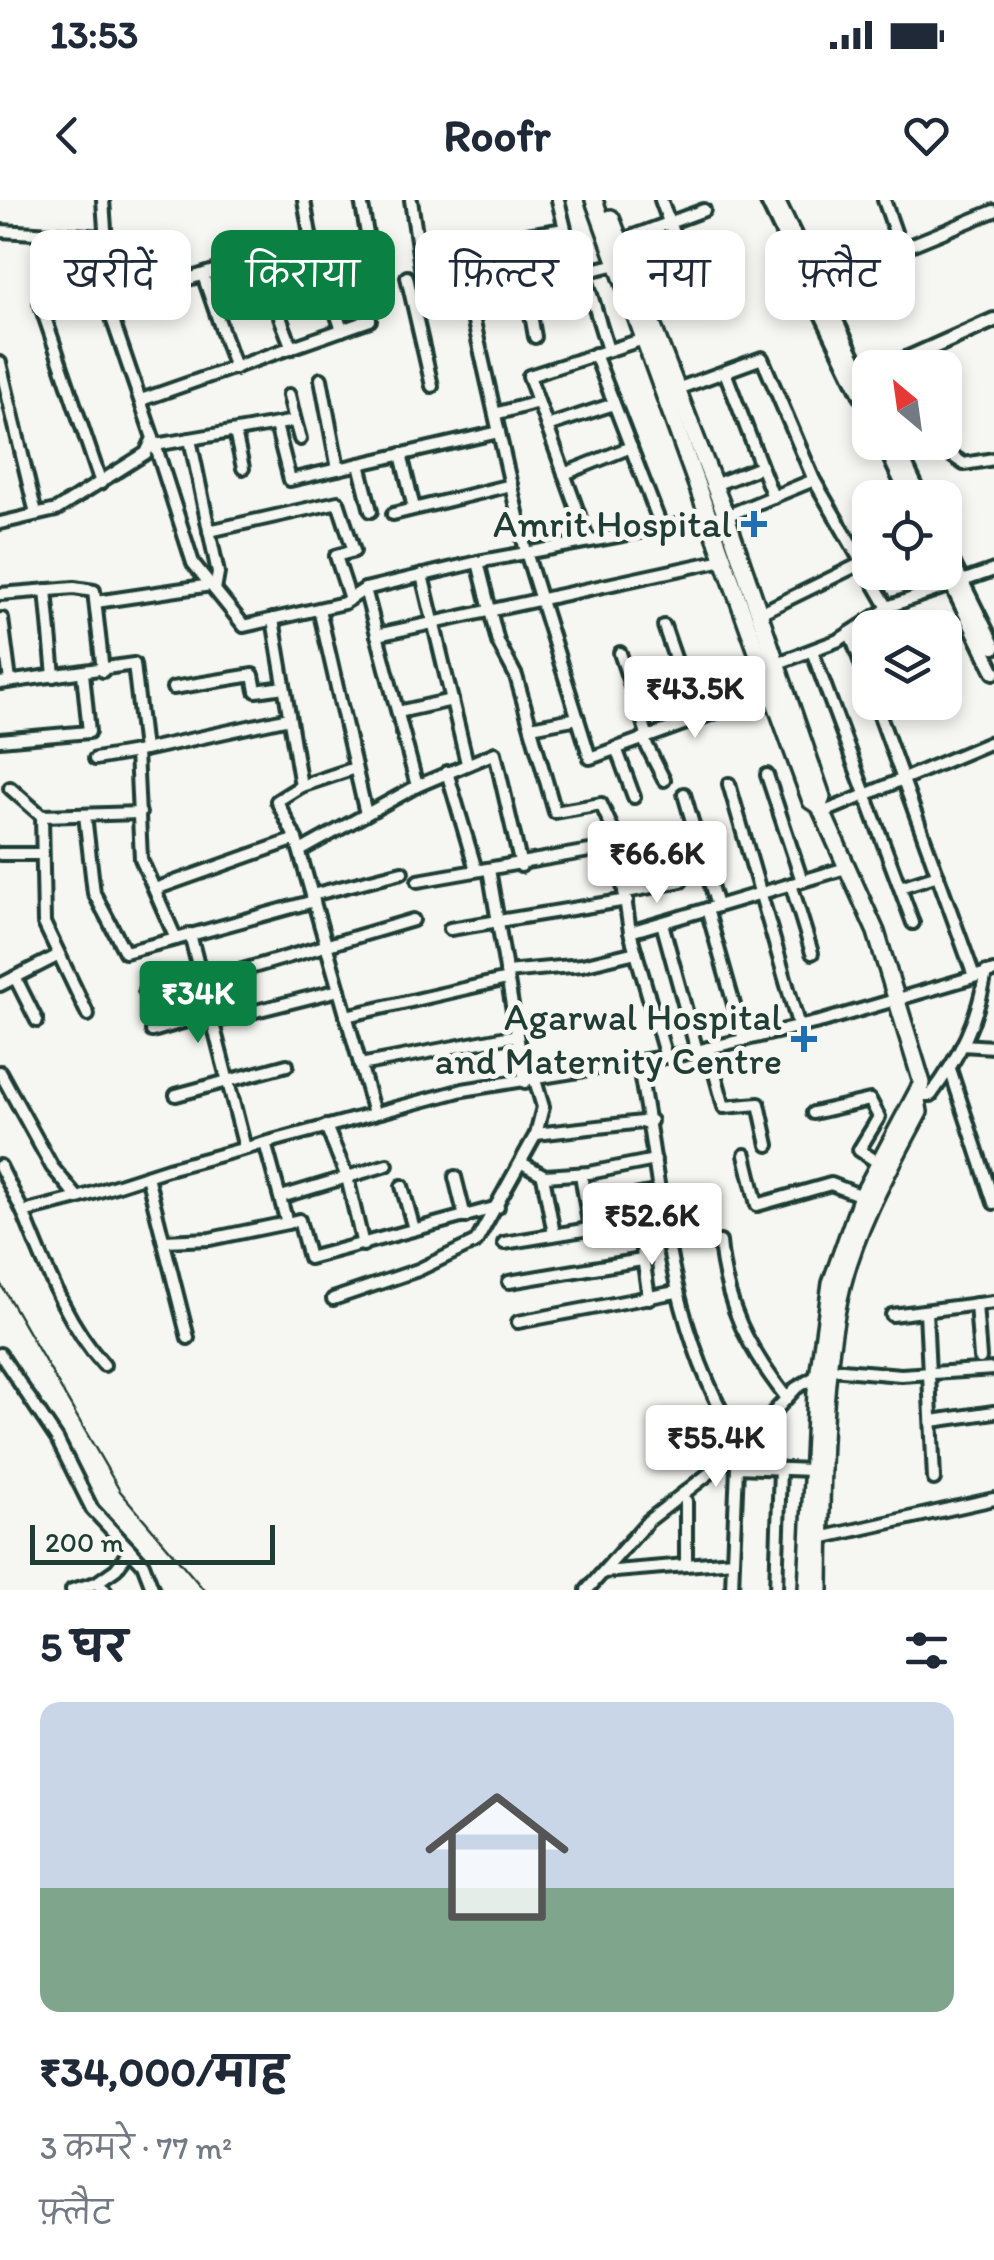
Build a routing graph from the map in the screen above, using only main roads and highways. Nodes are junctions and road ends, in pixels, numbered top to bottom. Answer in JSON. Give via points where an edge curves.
{"nodes":[{"id":1,"x":594,"y":200,"type":"edge"},
{"id":2,"x":604,"y":200,"type":"edge"},
{"id":3,"x":717,"y":518,"type":"junction"},
{"id":4,"x":778,"y":690,"type":"junction"},
{"id":5,"x":918,"y":1102,"type":"junction"},
{"id":6,"x":825,"y":1372,"type":"junction"},
{"id":7,"x":807,"y":1590,"type":"edge"},
{"id":8,"x":820,"y":1590,"type":"edge"}],
"edges":[{"from":1,"to":3,"type":"main road"},
{"from":2,"to":3,"type":"main road","via":[[714,485]]},
{"from":3,"to":4,"type":"main road","via":[[723,560]]},
{"from":3,"to":4,"type":"main road","via":[[778,663]]},
{"from":4,"to":5,"type":"main road","via":[[899,997],[921,1069]]},
{"from":5,"to":6,"type":"main road","via":[[842,1284]]},
{"from":5,"to":6,"type":"main road","via":[[862,1196],[832,1283]]},
{"from":6,"to":7,"type":"main road","via":[[811,1470]]},
{"from":6,"to":8,"type":"main road"}]}
